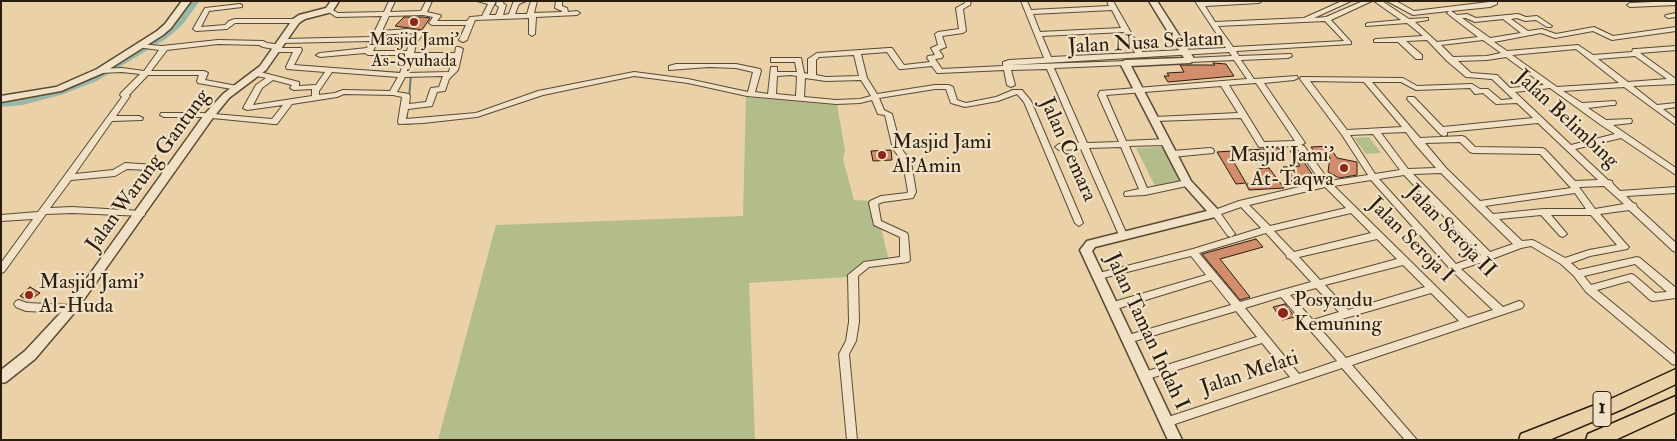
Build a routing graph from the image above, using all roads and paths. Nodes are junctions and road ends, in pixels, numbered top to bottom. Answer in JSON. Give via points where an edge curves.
{"nodes":[{"id":1,"x":188,"y":1,"type":"edge"},
{"id":2,"x":336,"y":1,"type":"edge"},
{"id":3,"x":392,"y":1,"type":"edge"},
{"id":4,"x":429,"y":1,"type":"edge"},
{"id":5,"x":480,"y":1,"type":"edge"},
{"id":6,"x":500,"y":1,"type":"edge"},
{"id":7,"x":523,"y":1,"type":"edge"},
{"id":8,"x":534,"y":1,"type":"edge"},
{"id":9,"x":559,"y":1,"type":"edge"},
{"id":10,"x":968,"y":1,"type":"edge"},
{"id":11,"x":1024,"y":1,"type":"edge"},
{"id":12,"x":1153,"y":1,"type":"edge"},
{"id":13,"x":1260,"y":1,"type":"edge"},
{"id":14,"x":1348,"y":1,"type":"edge"},
{"id":15,"x":1369,"y":1,"type":"edge"},
{"id":16,"x":1377,"y":1,"type":"edge"},
{"id":17,"x":1390,"y":1,"type":"edge"},
{"id":18,"x":1494,"y":1,"type":"edge"},
{"id":19,"x":492,"y":2,"type":"edge"},
{"id":20,"x":1199,"y":3,"type":"edge"},
{"id":21,"x":1676,"y":3,"type":"edge"},
{"id":22,"x":1112,"y":5,"type":"edge"},
{"id":23,"x":1630,"y":5,"type":"dead end"},
{"id":24,"x":240,"y":6,"type":"dead end"},
{"id":25,"x":329,"y":10,"type":"junction"},
{"id":26,"x":1028,"y":12,"type":"junction"},
{"id":27,"x":426,"y":13,"type":"junction"},
{"id":28,"x":577,"y":13,"type":"dead end"},
{"id":29,"x":565,"y":14,"type":"junction"},
{"id":30,"x":385,"y":15,"type":"junction"},
{"id":31,"x":1676,"y":15,"type":"edge"},
{"id":32,"x":532,"y":16,"type":"junction"},
{"id":33,"x":1668,"y":16,"type":"dead end"},
{"id":34,"x":499,"y":17,"type":"junction"},
{"id":35,"x":511,"y":17,"type":"junction"},
{"id":36,"x":1504,"y":17,"type":"junction"},
{"id":37,"x":484,"y":18,"type":"junction"},
{"id":38,"x":1327,"y":19,"type":"junction"},
{"id":39,"x":1426,"y":19,"type":"dead end"},
{"id":40,"x":296,"y":21,"type":"junction"},
{"id":41,"x":1300,"y":21,"type":"junction"},
{"id":42,"x":1409,"y":22,"type":"junction"},
{"id":43,"x":432,"y":23,"type":"junction"},
{"id":44,"x":470,"y":23,"type":"junction"},
{"id":45,"x":1213,"y":24,"type":"junction"},
{"id":46,"x":1368,"y":25,"type":"dead end"},
{"id":47,"x":1549,"y":26,"type":"dead end"},
{"id":48,"x":1126,"y":30,"type":"junction"},
{"id":49,"x":1674,"y":30,"type":"edge"},
{"id":50,"x":421,"y":33,"type":"junction"},
{"id":51,"x":1526,"y":33,"type":"junction"},
{"id":52,"x":532,"y":34,"type":"dead end"},
{"id":53,"x":1038,"y":34,"type":"junction"},
{"id":54,"x":376,"y":36,"type":"junction"},
{"id":55,"x":463,"y":40,"type":"dead end"},
{"id":56,"x":1400,"y":40,"type":"junction"},
{"id":57,"x":1485,"y":40,"type":"junction"},
{"id":58,"x":1376,"y":41,"type":"dead end"},
{"id":59,"x":1431,"y":41,"type":"junction"},
{"id":60,"x":1348,"y":44,"type":"joint"},
{"id":61,"x":139,"y":46,"type":"junction"},
{"id":62,"x":279,"y":47,"type":"junction"},
{"id":63,"x":165,"y":48,"type":"junction"},
{"id":64,"x":1676,"y":48,"type":"edge"},
{"id":65,"x":369,"y":50,"type":"junction"},
{"id":66,"x":1231,"y":50,"type":"junction"},
{"id":67,"x":410,"y":54,"type":"junction"},
{"id":68,"x":857,"y":54,"type":"junction"},
{"id":69,"x":1139,"y":54,"type":"junction"},
{"id":70,"x":1507,"y":54,"type":"junction"},
{"id":71,"x":1637,"y":54,"type":"junction"},
{"id":72,"x":320,"y":55,"type":"dead end"},
{"id":73,"x":1187,"y":56,"type":"junction"},
{"id":74,"x":1288,"y":56,"type":"dead end"},
{"id":75,"x":1419,"y":57,"type":"dead end"},
{"id":76,"x":1592,"y":57,"type":"junction"},
{"id":77,"x":1237,"y":58,"type":"junction"},
{"id":78,"x":1450,"y":59,"type":"junction"},
{"id":79,"x":1049,"y":63,"type":"junction"},
{"id":80,"x":1125,"y":63,"type":"junction"},
{"id":81,"x":934,"y":64,"type":"junction"},
{"id":82,"x":1007,"y":66,"type":"junction"},
{"id":83,"x":672,"y":68,"type":"dead end"},
{"id":84,"x":330,"y":70,"type":"junction"},
{"id":85,"x":101,"y":71,"type":"junction"},
{"id":86,"x":940,"y":71,"type":"junction"},
{"id":87,"x":146,"y":73,"type":"junction"},
{"id":88,"x":256,"y":73,"type":"junction"},
{"id":89,"x":406,"y":74,"type":"junction"},
{"id":90,"x":451,"y":74,"type":"junction"},
{"id":91,"x":774,"y":74,"type":"junction"},
{"id":92,"x":801,"y":76,"type":"junction"},
{"id":93,"x":272,"y":77,"type":"junction"},
{"id":94,"x":812,"y":77,"type":"junction"},
{"id":95,"x":1474,"y":77,"type":"junction"},
{"id":96,"x":862,"y":78,"type":"junction"},
{"id":97,"x":1294,"y":78,"type":"dead end"},
{"id":98,"x":1255,"y":80,"type":"junction"},
{"id":99,"x":1366,"y":80,"type":"junction"},
{"id":100,"x":1675,"y":81,"type":"edge"},
{"id":101,"x":1224,"y":84,"type":"junction"},
{"id":102,"x":1627,"y":84,"type":"junction"},
{"id":103,"x":1010,"y":85,"type":"dead end"},
{"id":104,"x":1483,"y":86,"type":"dead end"},
{"id":105,"x":318,"y":87,"type":"junction"},
{"id":106,"x":949,"y":87,"type":"junction"},
{"id":107,"x":237,"y":88,"type":"junction"},
{"id":108,"x":1553,"y":88,"type":"junction"},
{"id":109,"x":1139,"y":90,"type":"junction"},
{"id":110,"x":1508,"y":91,"type":"junction"},
{"id":111,"x":393,"y":93,"type":"junction"},
{"id":112,"x":751,"y":94,"type":"junction"},
{"id":113,"x":1102,"y":94,"type":"joint"},
{"id":114,"x":772,"y":96,"type":"junction"},
{"id":115,"x":316,"y":97,"type":"junction"},
{"id":116,"x":875,"y":97,"type":"junction"},
{"id":117,"x":1,"y":99,"type":"edge"},
{"id":118,"x":800,"y":99,"type":"junction"},
{"id":119,"x":1412,"y":99,"type":"dead end"},
{"id":120,"x":1519,"y":101,"type":"junction"},
{"id":121,"x":290,"y":102,"type":"junction"},
{"id":122,"x":1612,"y":103,"type":"dead end"},
{"id":123,"x":1676,"y":104,"type":"edge"},
{"id":124,"x":1580,"y":106,"type":"junction"},
{"id":125,"x":407,"y":107,"type":"junction"},
{"id":126,"x":1657,"y":107,"type":"junction"},
{"id":127,"x":242,"y":111,"type":"dead end"},
{"id":128,"x":164,"y":116,"type":"dead end"},
{"id":129,"x":1244,"y":116,"type":"junction"},
{"id":130,"x":208,"y":117,"type":"junction"},
{"id":131,"x":139,"y":118,"type":"dead end"},
{"id":132,"x":110,"y":119,"type":"junction"},
{"id":133,"x":236,"y":119,"type":"junction"},
{"id":134,"x":1155,"y":119,"type":"junction"},
{"id":135,"x":1539,"y":120,"type":"junction"},
{"id":136,"x":1628,"y":121,"type":"dead end"},
{"id":137,"x":1604,"y":123,"type":"junction"},
{"id":138,"x":1676,"y":123,"type":"edge"},
{"id":139,"x":1407,"y":130,"type":"junction"},
{"id":140,"x":1441,"y":130,"type":"junction"},
{"id":141,"x":1375,"y":131,"type":"junction"},
{"id":142,"x":1345,"y":133,"type":"junction"},
{"id":143,"x":1622,"y":134,"type":"junction"},
{"id":144,"x":1449,"y":139,"type":"junction"},
{"id":145,"x":1417,"y":141,"type":"junction"},
{"id":146,"x":1166,"y":142,"type":"junction"},
{"id":147,"x":1124,"y":144,"type":"junction"},
{"id":148,"x":1301,"y":145,"type":"junction"},
{"id":149,"x":1084,"y":146,"type":"junction"},
{"id":150,"x":1060,"y":147,"type":"dead end"},
{"id":151,"x":1569,"y":148,"type":"junction"},
{"id":152,"x":1210,"y":151,"type":"dead end"},
{"id":153,"x":1172,"y":154,"type":"junction"},
{"id":154,"x":172,"y":169,"type":"junction"},
{"id":155,"x":1443,"y":170,"type":"junction"},
{"id":156,"x":1406,"y":172,"type":"junction"},
{"id":157,"x":1676,"y":172,"type":"edge"},
{"id":158,"x":70,"y":177,"type":"junction"},
{"id":159,"x":1373,"y":177,"type":"junction"},
{"id":160,"x":1188,"y":183,"type":"junction"},
{"id":161,"x":1609,"y":183,"type":"junction"},
{"id":162,"x":1327,"y":184,"type":"junction"},
{"id":163,"x":1575,"y":187,"type":"junction"},
{"id":164,"x":1676,"y":190,"type":"edge"},
{"id":165,"x":1145,"y":192,"type":"junction"},
{"id":166,"x":1128,"y":194,"type":"dead end"},
{"id":167,"x":1619,"y":194,"type":"junction"},
{"id":168,"x":1243,"y":203,"type":"junction"},
{"id":169,"x":1477,"y":204,"type":"junction"},
{"id":170,"x":1633,"y":206,"type":"junction"},
{"id":171,"x":1352,"y":210,"type":"junction"},
{"id":172,"x":1543,"y":212,"type":"junction"},
{"id":173,"x":1593,"y":212,"type":"junction"},
{"id":174,"x":44,"y":213,"type":"junction"},
{"id":175,"x":1214,"y":213,"type":"junction"},
{"id":176,"x":141,"y":214,"type":"junction"},
{"id":177,"x":1491,"y":217,"type":"junction"},
{"id":178,"x":1,"y":218,"type":"edge"},
{"id":179,"x":1079,"y":223,"type":"dead end"},
{"id":180,"x":1266,"y":230,"type":"junction"},
{"id":181,"x":1231,"y":234,"type":"dead end"},
{"id":182,"x":1563,"y":234,"type":"dead end"},
{"id":183,"x":1378,"y":235,"type":"junction"},
{"id":184,"x":1123,"y":236,"type":"junction"},
{"id":185,"x":1520,"y":245,"type":"junction"},
{"id":186,"x":1676,"y":248,"type":"edge"},
{"id":187,"x":1193,"y":252,"type":"junction"},
{"id":188,"x":1290,"y":256,"type":"junction"},
{"id":189,"x":1490,"y":257,"type":"junction"},
{"id":190,"x":1404,"y":261,"type":"junction"},
{"id":191,"x":1564,"y":262,"type":"junction"},
{"id":192,"x":1454,"y":268,"type":"junction"},
{"id":193,"x":1,"y":270,"type":"edge"},
{"id":194,"x":1577,"y":274,"type":"junction"},
{"id":195,"x":1099,"y":276,"type":"junction"},
{"id":196,"x":1214,"y":276,"type":"junction"},
{"id":197,"x":1317,"y":284,"type":"junction"},
{"id":198,"x":1431,"y":289,"type":"junction"},
{"id":199,"x":1589,"y":289,"type":"junction"},
{"id":200,"x":1283,"y":293,"type":"junction"},
{"id":201,"x":1676,"y":294,"type":"edge"},
{"id":202,"x":19,"y":304,"type":"dead end"},
{"id":203,"x":1519,"y":305,"type":"dead end"},
{"id":204,"x":1113,"y":306,"type":"junction"},
{"id":205,"x":1238,"y":306,"type":"junction"},
{"id":206,"x":71,"y":309,"type":"junction"},
{"id":207,"x":1501,"y":311,"type":"junction"},
{"id":208,"x":1346,"y":314,"type":"junction"},
{"id":209,"x":1467,"y":323,"type":"junction"},
{"id":210,"x":1312,"y":324,"type":"junction"},
{"id":211,"x":1265,"y":338,"type":"junction"},
{"id":212,"x":1128,"y":339,"type":"junction"},
{"id":213,"x":1676,"y":361,"type":"edge"},
{"id":214,"x":1346,"y":362,"type":"junction"},
{"id":215,"x":1145,"y":376,"type":"junction"},
{"id":216,"x":1676,"y":376,"type":"edge"},
{"id":217,"x":1,"y":378,"type":"edge"},
{"id":218,"x":1297,"y":378,"type":"junction"},
{"id":219,"x":1676,"y":404,"type":"edge"},
{"id":220,"x":1166,"y":422,"type":"junction"},
{"id":221,"x":852,"y":440,"type":"edge"},
{"id":222,"x":1175,"y":440,"type":"edge"},
{"id":223,"x":1412,"y":440,"type":"edge"},
{"id":224,"x":1528,"y":440,"type":"edge"},
{"id":225,"x":1595,"y":440,"type":"edge"}],
"edges":[{"from":1,"to":61,"type":"street","via":[[168,26]]},
{"from":2,"to":25,"type":"street"},
{"from":3,"to":30,"type":"street"},
{"from":4,"to":27,"type":"street"},
{"from":5,"to":19,"type":"street"},
{"from":6,"to":34,"type":"street","via":[[499,5],[503,5]]},
{"from":7,"to":35,"type":"street","via":[[516,3]]},
{"from":8,"to":32,"type":"street"},
{"from":9,"to":29,"type":"street","via":[[558,8],[565,9]]},
{"from":10,"to":81,"type":"street","via":[[959,8],[963,31],[938,34],[942,47],[936,48],[939,56],[930,58]]},
{"from":11,"to":26,"type":"street"},
{"from":12,"to":73,"type":"street"},
{"from":13,"to":20,"type":"street"},
{"from":14,"to":41,"type":"street"},
{"from":15,"to":38,"type":"street"},
{"from":16,"to":42,"type":"street","name":"Jalan Belimbing"},
{"from":17,"to":18,"type":"street","via":[[1413,13],[1490,5],[1495,4]]},
{"from":19,"to":37,"type":"street"},
{"from":20,"to":45,"type":"street"},
{"from":21,"to":23,"type":"street"},
{"from":22,"to":26,"type":"street"},
{"from":22,"to":48,"type":"street"},
{"from":24,"to":40,"type":"street","via":[[207,9],[196,29],[227,27],[235,21]]},
{"from":25,"to":30,"type":"street","via":[[336,15]]},
{"from":25,"to":40,"type":"street"},
{"from":26,"to":53,"type":"street"},
{"from":27,"to":30,"type":"street"},
{"from":27,"to":43,"type":"street","via":[[438,16]]},
{"from":28,"to":29,"type":"street"},
{"from":29,"to":32,"type":"street"},
{"from":30,"to":54,"type":"street"},
{"from":31,"to":33,"type":"street"},
{"from":32,"to":35,"type":"street"},
{"from":32,"to":52,"type":"street"},
{"from":34,"to":35,"type":"street"},
{"from":34,"to":37,"type":"street"},
{"from":36,"to":47,"type":"street","via":[[1537,18]]},
{"from":36,"to":51,"type":"street"},
{"from":36,"to":57,"type":"street","via":[[1475,20],[1452,15]]},
{"from":37,"to":44,"type":"street","via":[[472,18]]},
{"from":38,"to":41,"type":"street"},
{"from":38,"to":60,"type":"street"},
{"from":39,"to":42,"type":"street"},
{"from":40,"to":62,"type":"street","name":"Jalan Warung Gantung"},
{"from":41,"to":45,"type":"street"},
{"from":42,"to":46,"type":"street"},
{"from":42,"to":59,"type":"street","name":"Jalan Belimbing"},
{"from":43,"to":44,"type":"street"},
{"from":43,"to":50,"type":"street"},
{"from":44,"to":55,"type":"street"},
{"from":45,"to":66,"type":"street"},
{"from":48,"to":53,"type":"street"},
{"from":48,"to":69,"type":"street"},
{"from":49,"to":51,"type":"street","via":[[1612,38],[1594,29],[1555,36],[1544,31]]},
{"from":50,"to":54,"type":"street","via":[[408,31]]},
{"from":50,"to":67,"type":"street"},
{"from":51,"to":57,"type":"street"},
{"from":53,"to":79,"type":"street"},
{"from":54,"to":62,"type":"street"},
{"from":54,"to":65,"type":"street"},
{"from":56,"to":58,"type":"street"},
{"from":56,"to":59,"type":"street"},
{"from":56,"to":75,"type":"street"},
{"from":57,"to":59,"type":"street"},
{"from":57,"to":70,"type":"street"},
{"from":59,"to":78,"type":"street","name":"Jalan Belimbing"},
{"from":60,"to":66,"type":"street"},
{"from":61,"to":63,"type":"street"},
{"from":61,"to":85,"type":"street"},
{"from":62,"to":63,"type":"street","via":[[263,43],[218,42]]},
{"from":62,"to":84,"type":"street","via":[[298,50],[290,67]]},
{"from":62,"to":88,"type":"street","name":"Jalan Warung Gantung"},
{"from":63,"to":87,"type":"street"},
{"from":64,"to":71,"type":"street","via":[[1636,51]]},
{"from":65,"to":67,"type":"street","via":[[368,53]]},
{"from":65,"to":72,"type":"street"},
{"from":66,"to":73,"type":"street"},
{"from":66,"to":77,"type":"street"},
{"from":67,"to":89,"type":"street"},
{"from":67,"to":90,"type":"street","via":[[458,52]]},
{"from":68,"to":81,"type":"street","via":[[891,50],[902,67]]},
{"from":68,"to":94,"type":"street","via":[[816,56]]},
{"from":68,"to":96,"type":"street"},
{"from":69,"to":73,"type":"street"},
{"from":69,"to":79,"type":"street"},
{"from":70,"to":76,"type":"street","via":[[1576,46]]},
{"from":70,"to":78,"type":"street"},
{"from":70,"to":108,"type":"street"},
{"from":71,"to":76,"type":"street"},
{"from":71,"to":100,"type":"street"},
{"from":73,"to":77,"type":"street","name":"Jalan Nusa Selatan"},
{"from":73,"to":80,"type":"street","name":"Jalan Nusa Selatan"},
{"from":74,"to":77,"type":"street","name":"Jalan Nusa Selatan"},
{"from":76,"to":102,"type":"street"},
{"from":77,"to":98,"type":"street"},
{"from":78,"to":95,"type":"street","name":"Jalan Belimbing"},
{"from":79,"to":80,"type":"street","name":"Jalan Nusa Selatan"},
{"from":79,"to":82,"type":"street","name":"Jalan Nusa Selatan"},
{"from":79,"to":149,"type":"street"},
{"from":80,"to":109,"type":"street"},
{"from":81,"to":86,"type":"street"},
{"from":82,"to":86,"type":"street","name":"Jalan Nusa Selatan","via":[[974,71],[966,68]]},
{"from":82,"to":103,"type":"street"},
{"from":83,"to":112,"type":"street","via":[[709,65],[757,71]]},
{"from":84,"to":89,"type":"street"},
{"from":84,"to":105,"type":"street"},
{"from":85,"to":87,"type":"street"},
{"from":85,"to":117,"type":"street","via":[[58,89]]},
{"from":86,"to":106,"type":"street","via":[[945,80],[951,82]]},
{"from":87,"to":107,"type":"street","via":[[204,73],[201,81]]},
{"from":87,"to":132,"type":"street","via":[[124,95]]},
{"from":88,"to":93,"type":"street"},
{"from":88,"to":107,"type":"street","name":"Jalan Warung Gantung"},
{"from":89,"to":90,"type":"street"},
{"from":89,"to":111,"type":"street"},
{"from":90,"to":125,"type":"street","via":[[442,89],[434,90],[429,104]]},
{"from":91,"to":92,"type":"street"},
{"from":91,"to":92,"type":"street","via":[[774,57],[798,60]]},
{"from":91,"to":114,"type":"street"},
{"from":92,"to":94,"type":"street"},
{"from":92,"to":118,"type":"street"},
{"from":93,"to":105,"type":"street","via":[[296,84],[294,88]]},
{"from":93,"to":121,"type":"street","via":[[259,86],[247,108]]},
{"from":94,"to":96,"type":"street"},
{"from":95,"to":104,"type":"street"},
{"from":95,"to":110,"type":"street","name":"Jalan Belimbing","via":[[1492,76]]},
{"from":96,"to":116,"type":"street"},
{"from":97,"to":98,"type":"street"},
{"from":98,"to":101,"type":"street"},
{"from":98,"to":148,"type":"street"},
{"from":99,"to":120,"type":"street","via":[[1403,80],[1416,88],[1472,86],[1499,102]]},
{"from":99,"to":139,"type":"street"},
{"from":99,"to":142,"type":"street","name":"Jalan Seroja II","via":[[1304,79]]},
{"from":100,"to":102,"type":"street"},
{"from":101,"to":109,"type":"street"},
{"from":101,"to":129,"type":"street"},
{"from":102,"to":108,"type":"street"},
{"from":102,"to":126,"type":"street"},
{"from":105,"to":115,"type":"street"},
{"from":106,"to":116,"type":"street"},
{"from":106,"to":179,"type":"street","name":"Jalan Cemara","via":[[954,100],[965,105],[1019,92],[1027,101]]},
{"from":107,"to":130,"type":"street","name":"Jalan Warung Gantung"},
{"from":108,"to":110,"type":"street"},
{"from":108,"to":124,"type":"street"},
{"from":109,"to":113,"type":"street"},
{"from":109,"to":134,"type":"street"},
{"from":110,"to":120,"type":"street","name":"Jalan Belimbing"},
{"from":111,"to":115,"type":"street","via":[[343,92]]},
{"from":111,"to":125,"type":"street","via":[[406,95]]},
{"from":112,"to":114,"type":"street"},
{"from":112,"to":125,"type":"street","via":[[633,74],[542,93],[477,115],[405,122]]},
{"from":113,"to":147,"type":"street"},
{"from":114,"to":118,"type":"street"},
{"from":115,"to":121,"type":"street"},
{"from":116,"to":118,"type":"street","via":[[836,102]]},
{"from":116,"to":221,"type":"street","via":[[881,112],[889,116],[896,149],[907,162],[912,192],[910,196],[873,203],[877,223],[904,235],[906,258],[867,264],[853,276],[854,322],[851,341],[844,354]]},
{"from":119,"to":140,"type":"street"},
{"from":120,"to":135,"type":"street","name":"Jalan Belimbing"},
{"from":121,"to":133,"type":"street","via":[[274,122]]},
{"from":122,"to":124,"type":"street"},
{"from":123,"to":126,"type":"street"},
{"from":124,"to":137,"type":"street"},
{"from":126,"to":138,"type":"street"},
{"from":127,"to":133,"type":"street"},
{"from":128,"to":130,"type":"street"},
{"from":129,"to":134,"type":"street"},
{"from":129,"to":148,"type":"street","via":[[1262,145]]},
{"from":130,"to":133,"type":"street"},
{"from":130,"to":154,"type":"street","name":"Jalan Warung Gantung"},
{"from":131,"to":132,"type":"street"},
{"from":132,"to":158,"type":"street"},
{"from":134,"to":146,"type":"street"},
{"from":135,"to":140,"type":"street"},
{"from":135,"to":151,"type":"street","name":"Jalan Belimbing"},
{"from":136,"to":137,"type":"street"},
{"from":137,"to":143,"type":"street"},
{"from":139,"to":141,"type":"street"},
{"from":139,"to":145,"type":"street"},
{"from":140,"to":144,"type":"street"},
{"from":141,"to":142,"type":"street"},
{"from":141,"to":156,"type":"street"},
{"from":142,"to":159,"type":"street","name":"Jalan Seroja II"},
{"from":143,"to":151,"type":"street"},
{"from":143,"to":157,"type":"street"},
{"from":144,"to":145,"type":"street"},
{"from":144,"to":163,"type":"street","via":[[1462,139],[1472,150],[1542,151]]},
{"from":145,"to":155,"type":"street"},
{"from":146,"to":147,"type":"street"},
{"from":146,"to":153,"type":"street"},
{"from":147,"to":149,"type":"street"},
{"from":147,"to":165,"type":"street"},
{"from":148,"to":162,"type":"street","name":"Jalan Seroja I"},
{"from":149,"to":150,"type":"street"},
{"from":149,"to":184,"type":"street"},
{"from":151,"to":161,"type":"street","name":"Jalan Belimbing"},
{"from":152,"to":153,"type":"street"},
{"from":153,"to":160,"type":"street"},
{"from":154,"to":158,"type":"street","via":[[124,166],[115,173]]},
{"from":154,"to":176,"type":"street","name":"Jalan Warung Gantung"},
{"from":155,"to":156,"type":"street"},
{"from":155,"to":169,"type":"street"},
{"from":156,"to":159,"type":"street"},
{"from":156,"to":189,"type":"street"},
{"from":158,"to":174,"type":"street"},
{"from":159,"to":162,"type":"street"},
{"from":159,"to":192,"type":"street","name":"Jalan Seroja II"},
{"from":160,"to":165,"type":"street"},
{"from":160,"to":175,"type":"street"},
{"from":161,"to":163,"type":"street"},
{"from":161,"to":167,"type":"street","name":"Jalan Belimbing"},
{"from":162,"to":168,"type":"street"},
{"from":162,"to":171,"type":"street","name":"Jalan Seroja I"},
{"from":163,"to":169,"type":"street"},
{"from":163,"to":173,"type":"street"},
{"from":164,"to":167,"type":"street"},
{"from":165,"to":166,"type":"street"},
{"from":167,"to":170,"type":"street","name":"Jalan Belimbing"},
{"from":168,"to":175,"type":"street"},
{"from":168,"to":180,"type":"street"},
{"from":169,"to":177,"type":"street"},
{"from":170,"to":173,"type":"street"},
{"from":170,"to":186,"type":"street","name":"Jalan Belimbing"},
{"from":171,"to":180,"type":"street"},
{"from":171,"to":183,"type":"street","name":"Jalan Seroja I"},
{"from":172,"to":173,"type":"street"},
{"from":172,"to":177,"type":"street"},
{"from":172,"to":182,"type":"street"},
{"from":173,"to":191,"type":"street","via":[[1624,247],[1589,253]]},
{"from":174,"to":176,"type":"street"},
{"from":174,"to":178,"type":"street"},
{"from":174,"to":193,"type":"street"},
{"from":175,"to":181,"type":"street"},
{"from":175,"to":184,"type":"street","name":"Jalan Taman Indah I"},
{"from":176,"to":206,"type":"street","name":"Jalan Warung Gantung"},
{"from":177,"to":185,"type":"street"},
{"from":180,"to":187,"type":"street"},
{"from":180,"to":188,"type":"street"},
{"from":183,"to":188,"type":"street"},
{"from":183,"to":190,"type":"street","name":"Jalan Seroja I"},
{"from":184,"to":195,"type":"street","name":"Jalan Taman Indah I","via":[[1091,244],[1087,248]]},
{"from":185,"to":189,"type":"street"},
{"from":185,"to":191,"type":"street","via":[[1536,243]]},
{"from":187,"to":195,"type":"street"},
{"from":187,"to":196,"type":"street"},
{"from":188,"to":197,"type":"street"},
{"from":189,"to":192,"type":"street"},
{"from":190,"to":197,"type":"street"},
{"from":190,"to":198,"type":"street","name":"Jalan Seroja I"},
{"from":191,"to":194,"type":"street"},
{"from":192,"to":207,"type":"street","name":"Jalan Seroja II"},
{"from":194,"to":199,"type":"street"},
{"from":194,"to":201,"type":"street","via":[[1636,260]]},
{"from":195,"to":204,"type":"street","name":"Jalan Taman Indah I"},
{"from":196,"to":204,"type":"street"},
{"from":196,"to":205,"type":"street"},
{"from":197,"to":200,"type":"street"},
{"from":197,"to":208,"type":"street"},
{"from":198,"to":208,"type":"street"},
{"from":198,"to":209,"type":"street","name":"Jalan Seroja I"},
{"from":199,"to":201,"type":"street","via":[[1631,278],[1654,298]]},
{"from":199,"to":213,"type":"street"},
{"from":200,"to":205,"type":"street"},
{"from":200,"to":210,"type":"street"},
{"from":202,"to":206,"type":"street"},
{"from":203,"to":207,"type":"street","name":"Jalan Melati"},
{"from":204,"to":212,"type":"street","name":"Jalan Taman Indah I"},
{"from":205,"to":211,"type":"street"},
{"from":205,"to":212,"type":"street"},
{"from":206,"to":217,"type":"street","name":"Jalan Warung Gantung","via":[[30,355]]},
{"from":207,"to":209,"type":"street","name":"Jalan Melati"},
{"from":208,"to":210,"type":"street"},
{"from":209,"to":214,"type":"street","name":"Jalan Melati"},
{"from":210,"to":214,"type":"street"},
{"from":211,"to":215,"type":"street"},
{"from":211,"to":218,"type":"street"},
{"from":212,"to":215,"type":"street","name":"Jalan Taman Indah I"},
{"from":214,"to":218,"type":"street","name":"Jalan Melati"},
{"from":214,"to":223,"type":"street"},
{"from":215,"to":220,"type":"street","name":"Jalan Taman Indah I"},
{"from":216,"to":224,"type":"highway","number":"1"},
{"from":218,"to":220,"type":"street","name":"Jalan Melati"},
{"from":219,"to":225,"type":"highway","number":"1"},
{"from":220,"to":222,"type":"street","name":"Jalan Taman Indah I"}]}
